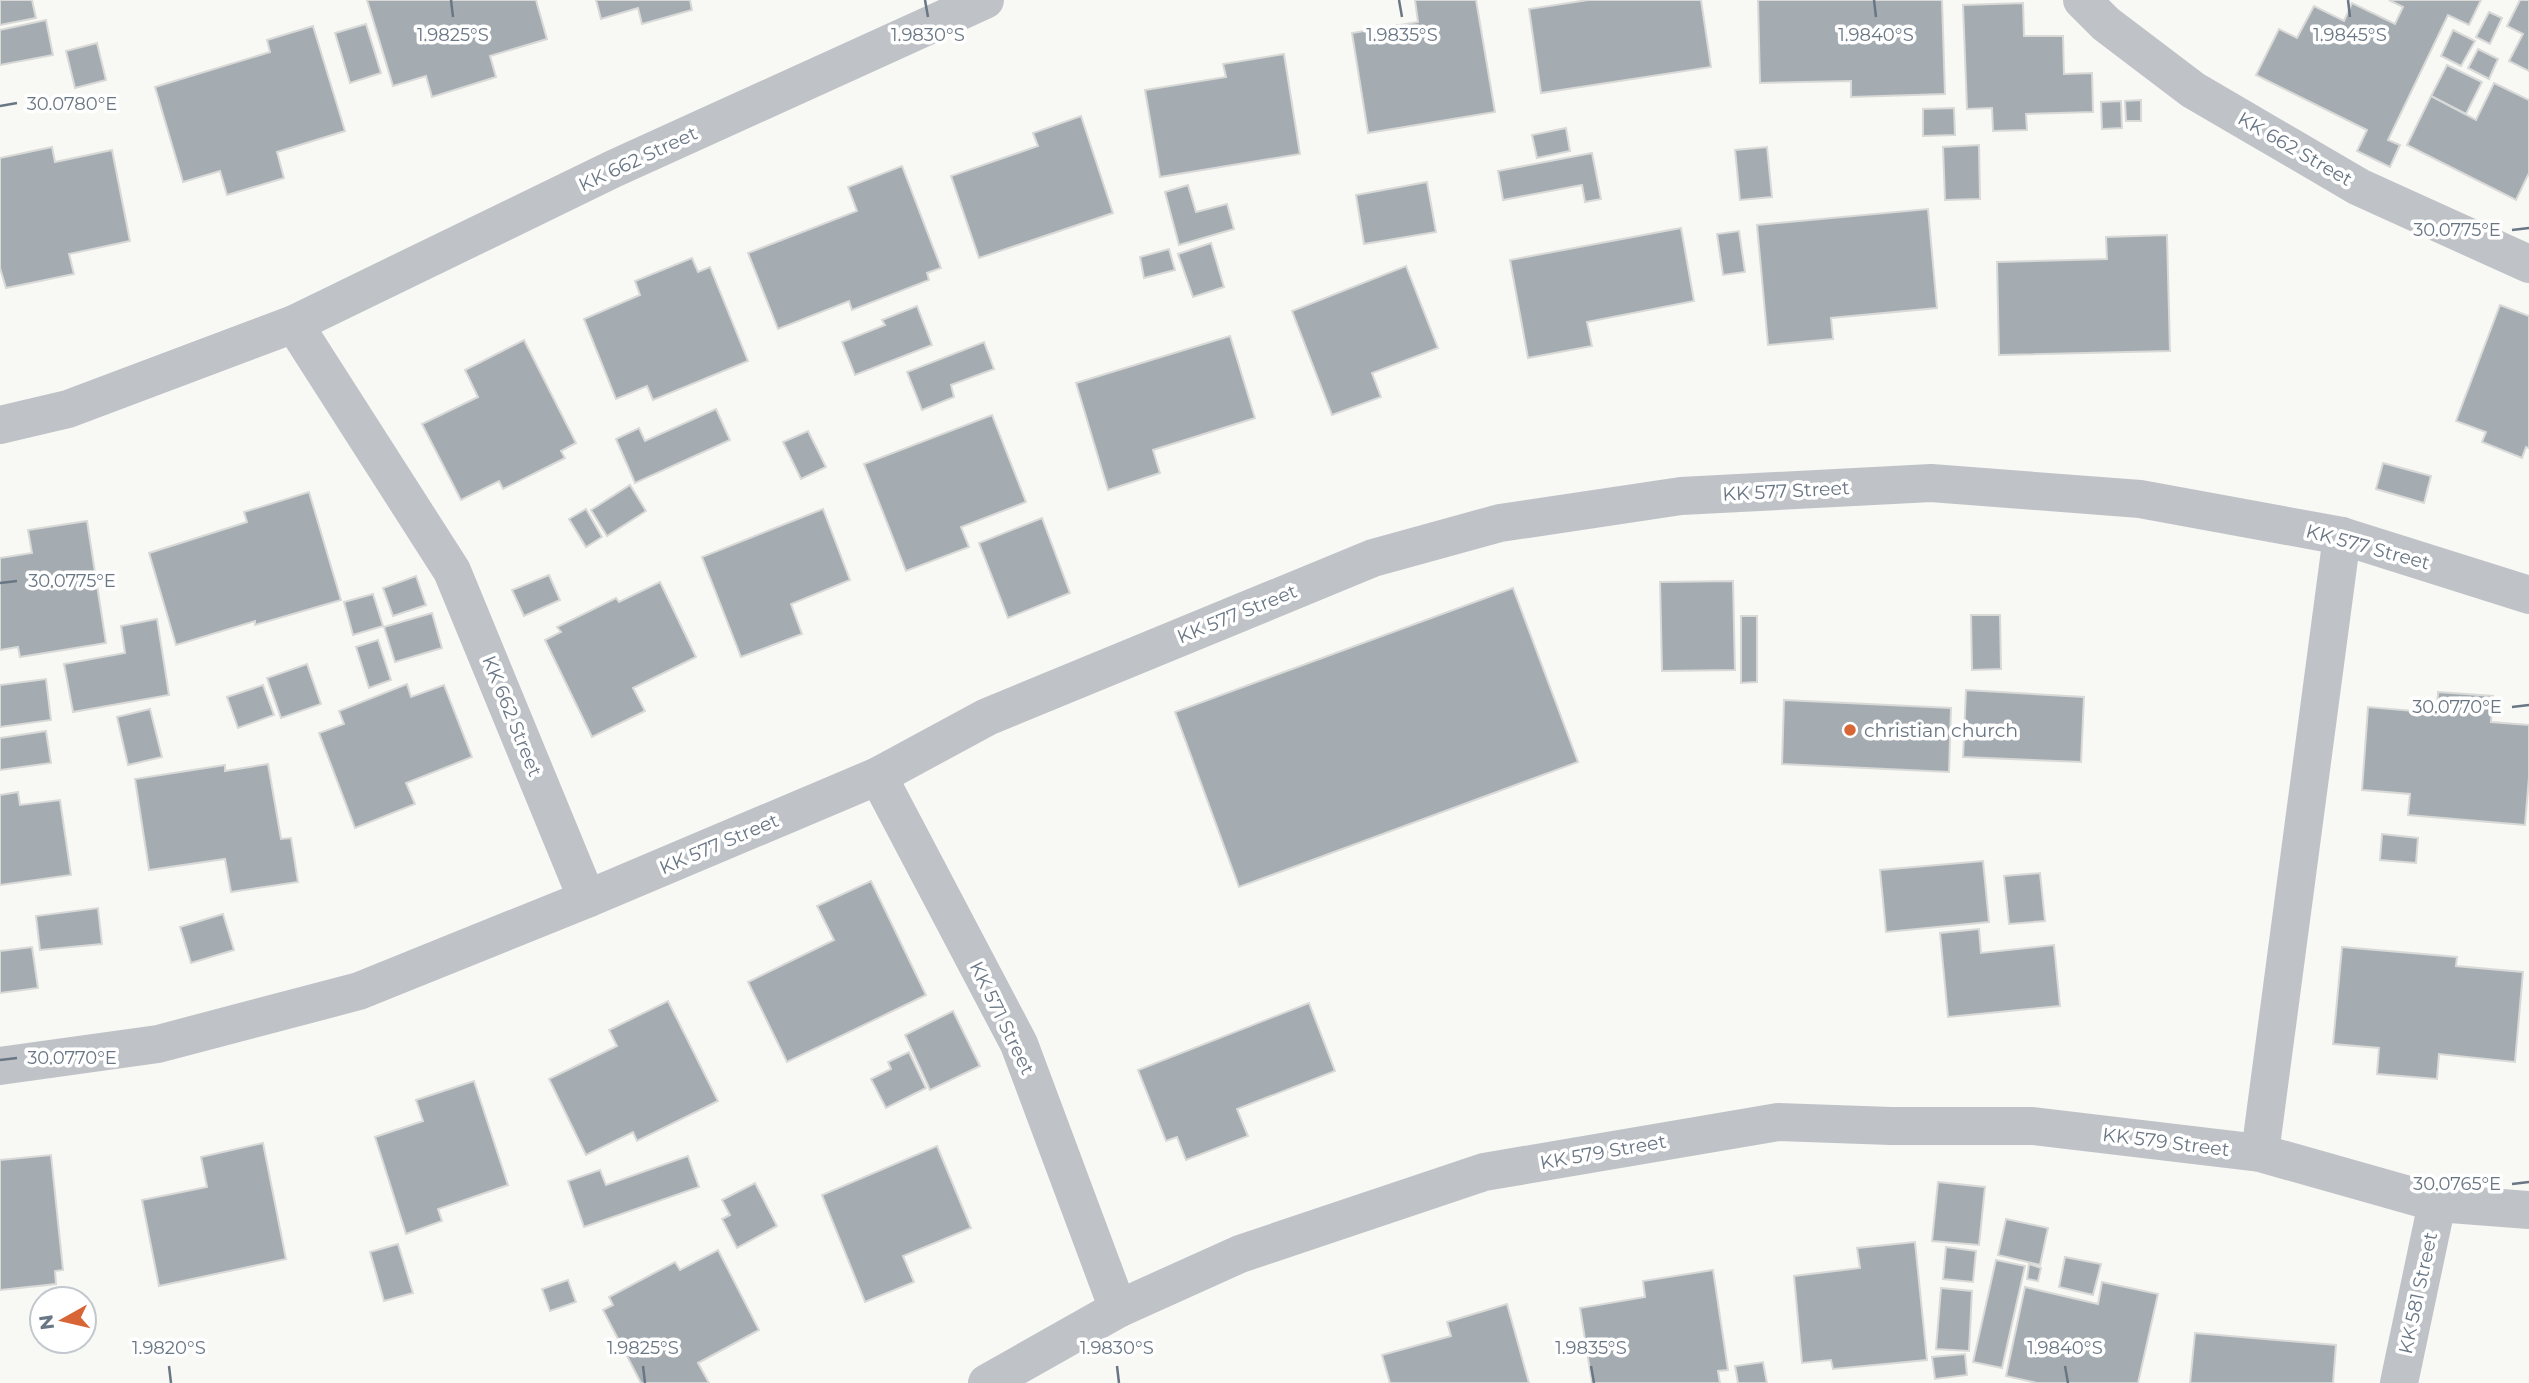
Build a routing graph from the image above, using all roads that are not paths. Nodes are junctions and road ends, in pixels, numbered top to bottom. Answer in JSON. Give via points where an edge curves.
{"nodes":[{"id":1,"x":985,"y":0,"type":"edge"},
{"id":2,"x":2082,"y":0,"type":"edge"},
{"id":3,"x":2529,"y":264,"type":"edge"},
{"id":4,"x":293,"y":324,"type":"junction"},
{"id":5,"x":0,"y":425,"type":"edge"},
{"id":6,"x":2342,"y":536,"type":"junction"},
{"id":7,"x":2529,"y":595,"type":"edge"},
{"id":8,"x":878,"y":776,"type":"junction"},
{"id":9,"x":587,"y":900,"type":"junction"},
{"id":10,"x":0,"y":1066,"type":"edge"},
{"id":11,"x":2260,"y":1153,"type":"junction"},
{"id":12,"x":2437,"y":1203,"type":"junction"},
{"id":13,"x":2529,"y":1210,"type":"edge"},
{"id":14,"x":1118,"y":1309,"type":"junction"},
{"id":15,"x":987,"y":1383,"type":"edge"},
{"id":16,"x":2399,"y":1383,"type":"edge"}],
"edges":[{"from":1,"to":4,"type":"street","name":"KK 662 Street","via":[[613,169]]},
{"from":2,"to":3,"type":"street","name":"KK 662 Street","via":[[2106,24],[2205,97],[2359,187]]},
{"from":4,"to":5,"type":"street","name":"KK 662 Street","via":[[68,409]]},
{"from":4,"to":9,"type":"street","name":"KK 662 Street","via":[[452,571]]},
{"from":6,"to":7,"type":"street","name":"KK 577 Street"},
{"from":6,"to":8,"type":"street","name":"KK 577 Street","via":[[2140,499],[1931,483],[1681,496],[1500,523],[1373,558],[987,717]]},
{"from":6,"to":11,"type":"street"},
{"from":8,"to":9,"type":"street","name":"KK 577 Street"},
{"from":8,"to":14,"type":"street","name":"KK 571 Street","via":[[1019,1044]]},
{"from":9,"to":10,"type":"street","name":"KK 577 Street","via":[[359,991],[158,1044]]},
{"from":11,"to":12,"type":"street","name":"KK 579 Street"},
{"from":11,"to":14,"type":"street","name":"KK 579 Street","via":[[2033,1126],[1778,1122],[1484,1172],[1240,1254]]},
{"from":12,"to":13,"type":"street","name":"KK 579 Street"},
{"from":12,"to":16,"type":"street","name":"KK 581 Street"},
{"from":14,"to":15,"type":"street","name":"KK 579 Street"}]}
